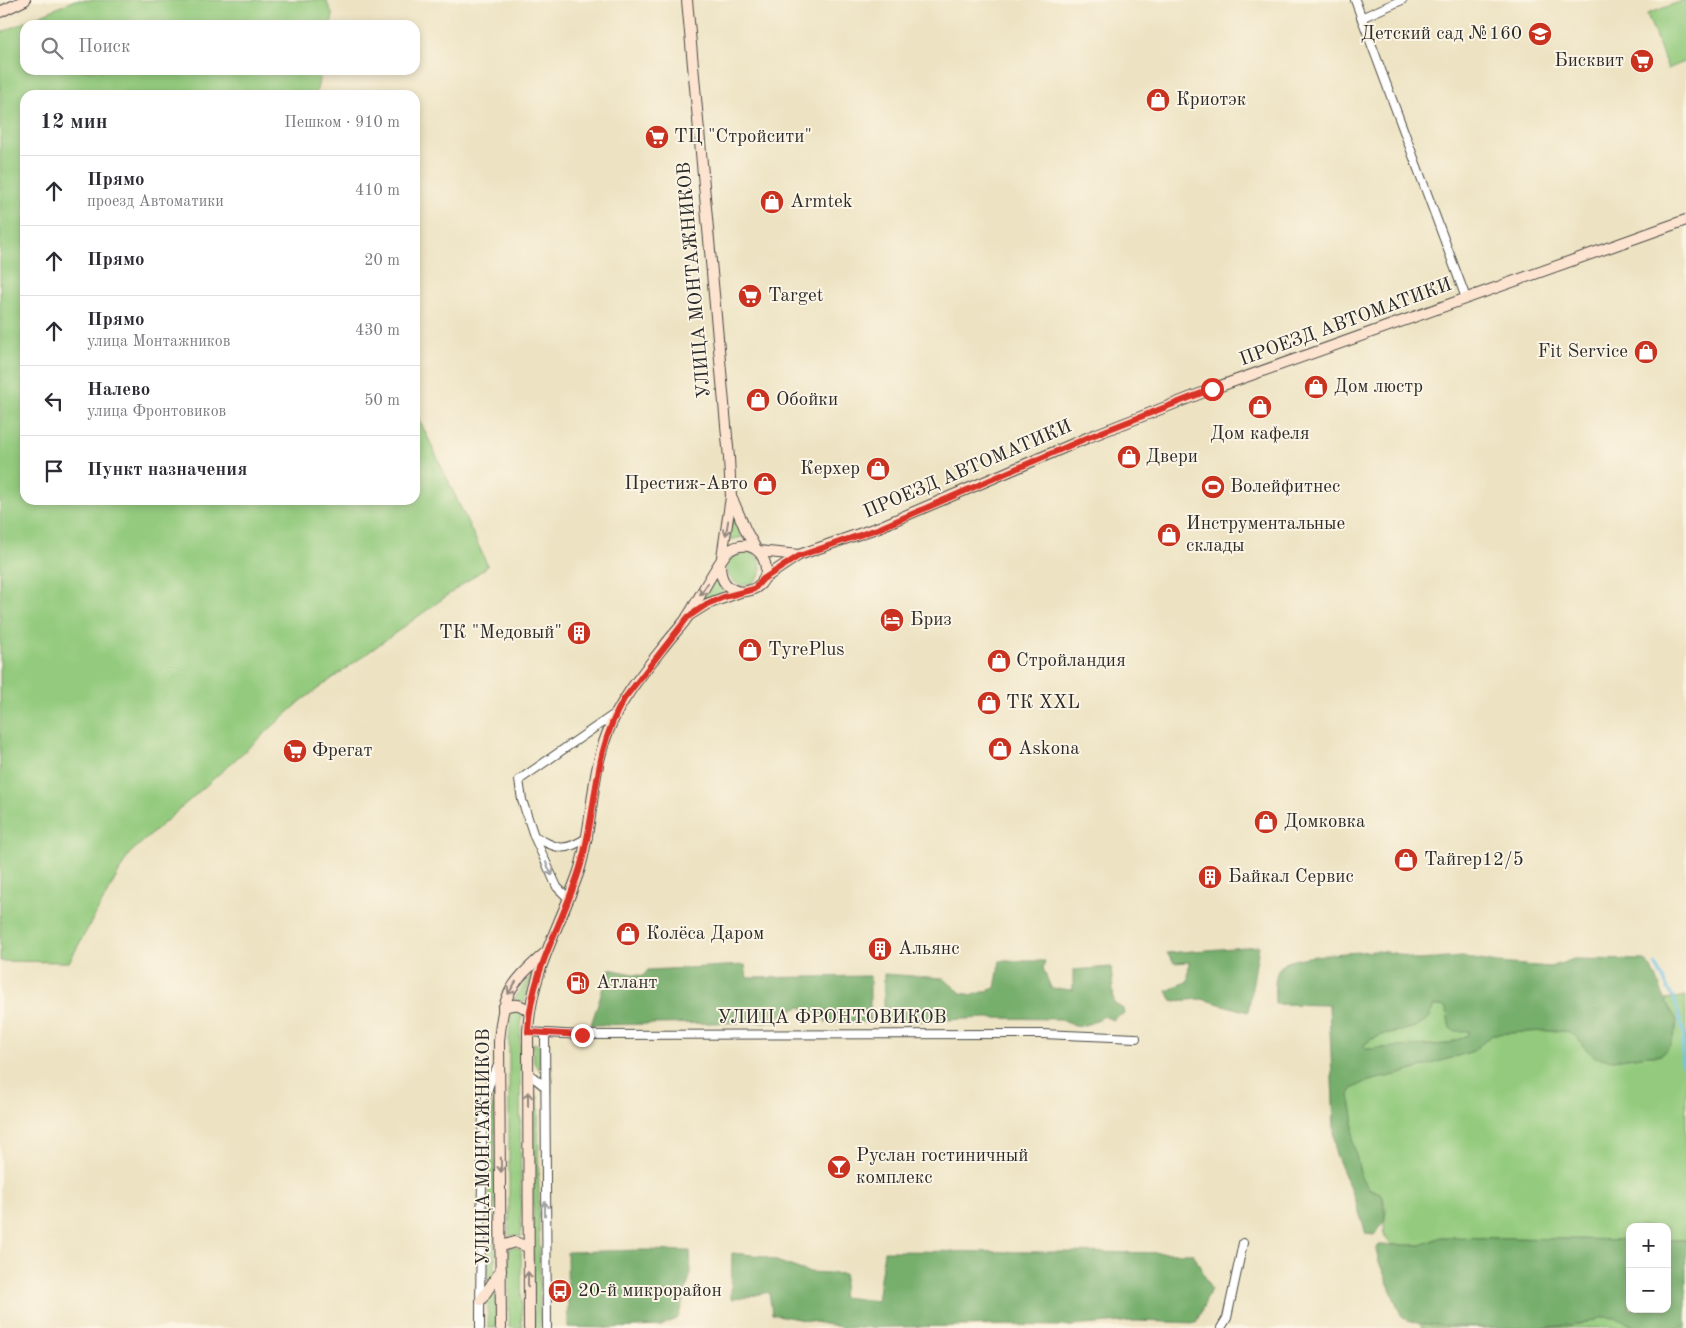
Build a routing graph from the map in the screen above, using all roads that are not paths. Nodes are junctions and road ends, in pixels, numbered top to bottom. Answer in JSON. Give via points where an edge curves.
{"nodes":[{"id":1,"x":25,"y":0,"type":"edge"},
{"id":2,"x":687,"y":0,"type":"edge"},
{"id":3,"x":1355,"y":0,"type":"edge"},
{"id":4,"x":1402,"y":0,"type":"edge"},
{"id":5,"x":0,"y":12,"type":"edge"},
{"id":6,"x":1361,"y":18,"type":"junction"},
{"id":7,"x":1686,"y":220,"type":"edge"},
{"id":8,"x":1466,"y":298,"type":"junction"},
{"id":9,"x":731,"y":497,"type":"junction"},
{"id":10,"x":757,"y":550,"type":"junction"},
{"id":11,"x":799,"y":556,"type":"junction"},
{"id":12,"x":721,"y":560,"type":"junction"},
{"id":13,"x":763,"y":579,"type":"junction"},
{"id":14,"x":741,"y":592,"type":"junction"},
{"id":15,"x":688,"y":617,"type":"junction"},
{"id":16,"x":616,"y":713,"type":"junction"},
{"id":17,"x":534,"y":836,"type":"junction"},
{"id":18,"x":588,"y":837,"type":"junction"},
{"id":19,"x":569,"y":899,"type":"junction"},
{"id":20,"x":545,"y":952,"type":"junction"},
{"id":21,"x":503,"y":1008,"type":"junction"},
{"id":22,"x":529,"y":1012,"type":"junction"},
{"id":23,"x":528,"y":1032,"type":"junction"},
{"id":24,"x":545,"y":1033,"type":"junction"},
{"id":25,"x":1136,"y":1038,"type":"dead end"},
{"id":26,"x":500,"y":1062,"type":"junction"},
{"id":27,"x":528,"y":1073,"type":"junction"},
{"id":28,"x":544,"y":1086,"type":"junction"},
{"id":29,"x":1243,"y":1243,"type":"dead end"},
{"id":30,"x":502,"y":1246,"type":"junction"},
{"id":31,"x":528,"y":1247,"type":"junction"},
{"id":32,"x":501,"y":1270,"type":"junction"},
{"id":33,"x":481,"y":1300,"type":"junction"},
{"id":34,"x":480,"y":1328,"type":"edge"},
{"id":35,"x":501,"y":1328,"type":"edge"},
{"id":36,"x":529,"y":1328,"type":"edge"},
{"id":37,"x":546,"y":1328,"type":"edge"},
{"id":38,"x":1221,"y":1328,"type":"edge"}],
"edges":[{"from":1,"to":5,"type":"main road"},
{"from":2,"to":9,"type":"main road","name":"УЛИЦА МОНТАЖНИКОВ"},
{"from":3,"to":6,"type":"street"},
{"from":4,"to":6,"type":"street"},
{"from":6,"to":8,"type":"street"},
{"from":7,"to":8,"type":"main road","name":"ПРОЕЗД АВТОМАТИКИ"},
{"from":8,"to":11,"type":"main road","name":"ПРОЕЗД АВТОМАТИКИ","via":[[1212,389],[1089,437],[880,528]]},
{"from":9,"to":10,"type":"main road","name":"УЛИЦА МОНТАЖНИКОВ"},
{"from":9,"to":12,"type":"main road","name":"УЛИЦА МОНТАЖНИКОВ","one_way":true},
{"from":10,"to":11,"type":"main road","name":"ПРОЕЗД АВТОМАТИКИ"},
{"from":10,"to":12,"type":"main road","via":[[741,545],[733,547]]},
{"from":10,"to":13,"type":"main road","via":[[766,564]]},
{"from":11,"to":13,"type":"main road","name":"ПРОЕЗД АВТОМАТИКИ"},
{"from":12,"to":14,"type":"main road","via":[[720,572],[724,582]]},
{"from":12,"to":15,"type":"main road","name":"УЛИЦА МОНТАЖНИКОВ","one_way":true},
{"from":13,"to":14,"type":"main road","via":[[754,589]]},
{"from":14,"to":15,"type":"main road","name":"УЛИЦА МОНТАЖНИКОВ","via":[[707,604]]},
{"from":15,"to":16,"type":"main road","name":"УЛИЦА МОНТАЖНИКОВ","via":[[638,679]]},
{"from":16,"to":17,"type":"street","via":[[519,780]]},
{"from":16,"to":18,"type":"main road","name":"УЛИЦА МОНТАЖНИКОВ","via":[[600,758]]},
{"from":17,"to":18,"type":"street","via":[[558,848],[574,846]]},
{"from":17,"to":19,"type":"street","one_way":true,"via":[[557,887]]},
{"from":18,"to":19,"type":"main road","name":"УЛИЦА МОНТАЖНИКОВ"},
{"from":19,"to":20,"type":"main road","name":"УЛИЦА МОНТАЖНИКОВ"},
{"from":20,"to":21,"type":"main road","name":"УЛИЦА МОНТАЖНИКОВ","one_way":true,"via":[[513,984]]},
{"from":20,"to":22,"type":"main road","name":"УЛИЦА МОНТАЖНИКОВ"},
{"from":21,"to":22,"type":"main road","via":[[518,1005]]},
{"from":21,"to":26,"type":"main road","name":"УЛИЦА МОНТАЖНИКОВ"},
{"from":22,"to":23,"type":"main road","name":"УЛИЦА МОНТАЖНИКОВ"},
{"from":23,"to":24,"type":"street","name":"УЛИЦА ФРОНТОВИКОВ"},
{"from":23,"to":27,"type":"main road","name":"УЛИЦА МОНТАЖНИКОВ"},
{"from":24,"to":25,"type":"street","name":"УЛИЦА ФРОНТОВИКОВ","via":[[1042,1034]]},
{"from":24,"to":28,"type":"street"},
{"from":26,"to":30,"type":"main road","name":"УЛИЦА МОНТАЖНИКОВ","one_way":true},
{"from":26,"to":33,"type":"street","via":[[492,1075],[485,1102]]},
{"from":27,"to":28,"type":"street"},
{"from":31,"to":27,"type":"main road","name":"УЛИЦА МОНТАЖНИКОВ","one_way":true},
{"from":37,"to":28,"type":"street","one_way":true},
{"from":29,"to":38,"type":"street","via":[[1227,1318]]},
{"from":30,"to":31,"type":"main road","via":[[515,1242]]},
{"from":30,"to":32,"type":"main road","name":"УЛИЦА МОНТАЖНИКОВ"},
{"from":36,"to":31,"type":"main road","name":"УЛИЦА МОНТАЖНИКОВ","one_way":true},
{"from":32,"to":33,"type":"main road"},
{"from":32,"to":35,"type":"main road","name":"УЛИЦА МОНТАЖНИКОВ"},
{"from":33,"to":34,"type":"street"}]}
